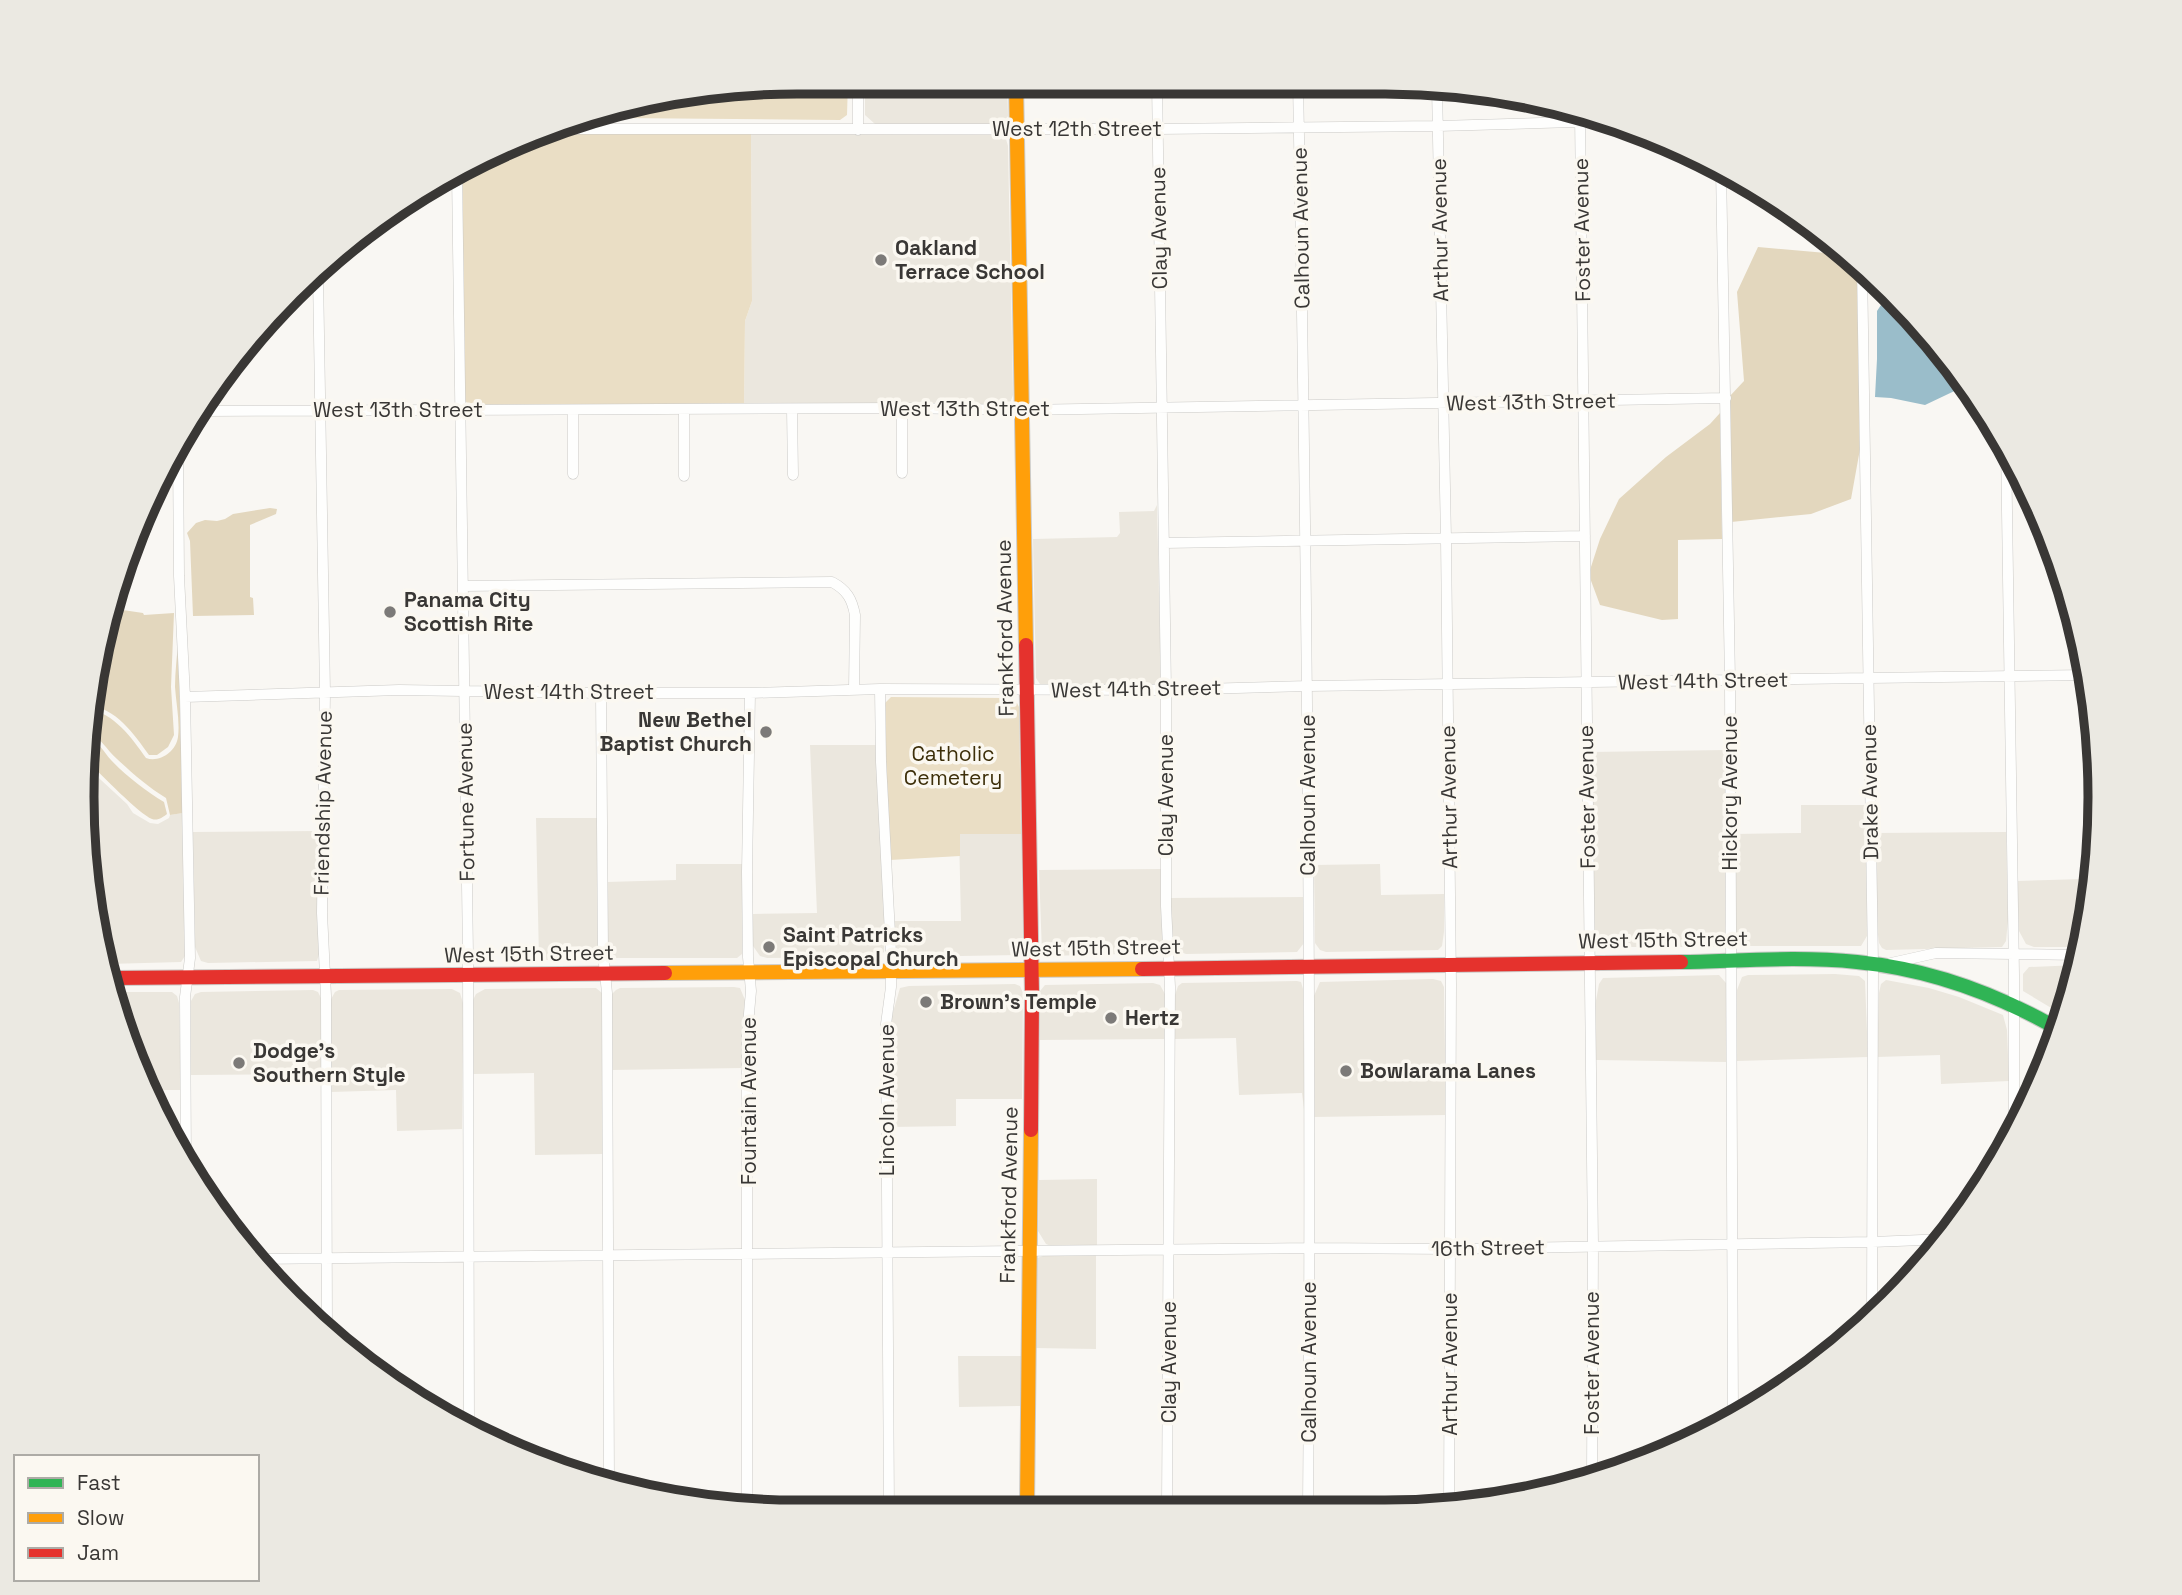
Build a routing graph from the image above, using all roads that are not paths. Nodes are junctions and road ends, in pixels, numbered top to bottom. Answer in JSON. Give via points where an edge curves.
{"nodes":[{"id":1,"x":858,"y":94,"type":"edge"},
{"id":2,"x":1016,"y":94,"type":"edge"},
{"id":3,"x":1157,"y":94,"type":"edge"},
{"id":4,"x":1298,"y":94,"type":"edge"},
{"id":5,"x":1437,"y":97,"type":"edge"},
{"id":6,"x":1566,"y":118,"type":"edge"},
{"id":7,"x":604,"y":122,"type":"edge"},
{"id":8,"x":1580,"y":122,"type":"edge"},
{"id":9,"x":1438,"y":126,"type":"junction"},
{"id":10,"x":1299,"y":127,"type":"junction"},
{"id":11,"x":581,"y":129,"type":"edge"},
{"id":12,"x":604,"y":129,"type":"junction"},
{"id":13,"x":1017,"y":129,"type":"junction"},
{"id":14,"x":1158,"y":129,"type":"junction"},
{"id":15,"x":858,"y":130,"type":"junction"},
{"id":16,"x":1721,"y":181,"type":"edge"},
{"id":17,"x":457,"y":183,"type":"edge"},
{"id":18,"x":1862,"y":282,"type":"edge"},
{"id":19,"x":318,"y":283,"type":"edge"},
{"id":20,"x":1726,"y":398,"type":"junction"},
{"id":21,"x":1583,"y":401,"type":"junction"},
{"id":22,"x":1444,"y":403,"type":"junction"},
{"id":23,"x":1304,"y":405,"type":"junction"},
{"id":24,"x":902,"y":408,"type":"junction"},
{"id":25,"x":1161,"y":408,"type":"junction"},
{"id":26,"x":320,"y":409,"type":"junction"},
{"id":27,"x":460,"y":409,"type":"junction"},
{"id":28,"x":684,"y":409,"type":"junction"},
{"id":29,"x":792,"y":409,"type":"junction"},
{"id":30,"x":573,"y":410,"type":"junction"},
{"id":31,"x":1022,"y":410,"type":"junction"},
{"id":32,"x":211,"y":411,"type":"edge"},
{"id":33,"x":178,"y":466,"type":"edge"},
{"id":34,"x":2006,"y":471,"type":"edge"},
{"id":35,"x":902,"y":473,"type":"dead end"},
{"id":36,"x":573,"y":474,"type":"dead end"},
{"id":37,"x":793,"y":475,"type":"dead end"},
{"id":38,"x":684,"y":476,"type":"dead end"},
{"id":39,"x":1584,"y":536,"type":"junction"},
{"id":40,"x":1446,"y":539,"type":"junction"},
{"id":41,"x":1306,"y":541,"type":"junction"},
{"id":42,"x":1164,"y":543,"type":"junction"},
{"id":43,"x":463,"y":586,"type":"junction"},
{"id":44,"x":2076,"y":675,"type":"edge"},
{"id":45,"x":2010,"y":676,"type":"junction"},
{"id":46,"x":1869,"y":678,"type":"junction"},
{"id":47,"x":1730,"y":681,"type":"junction"},
{"id":48,"x":1586,"y":683,"type":"junction"},
{"id":49,"x":1447,"y":684,"type":"junction"},
{"id":50,"x":1308,"y":686,"type":"junction"},
{"id":51,"x":880,"y":689,"type":"junction"},
{"id":52,"x":854,"y":690,"type":"junction"},
{"id":53,"x":1027,"y":690,"type":"junction"},
{"id":54,"x":1166,"y":690,"type":"junction"},
{"id":55,"x":465,"y":691,"type":"junction"},
{"id":56,"x":325,"y":693,"type":"junction"},
{"id":57,"x":601,"y":693,"type":"junction"},
{"id":58,"x":750,"y":693,"type":"junction"},
{"id":59,"x":186,"y":697,"type":"junction"},
{"id":60,"x":2013,"y":954,"type":"junction"},
{"id":61,"x":2069,"y":955,"type":"edge"},
{"id":62,"x":1732,"y":961,"type":"junction"},
{"id":63,"x":1590,"y":962,"type":"junction"},
{"id":64,"x":1878,"y":963,"type":"junction"},
{"id":65,"x":1451,"y":964,"type":"junction"},
{"id":66,"x":1309,"y":966,"type":"junction"},
{"id":67,"x":1169,"y":968,"type":"junction"},
{"id":68,"x":1032,"y":970,"type":"junction"},
{"id":69,"x":892,"y":971,"type":"junction"},
{"id":70,"x":749,"y":973,"type":"junction"},
{"id":71,"x":605,"y":974,"type":"junction"},
{"id":72,"x":468,"y":975,"type":"junction"},
{"id":73,"x":324,"y":976,"type":"junction"},
{"id":74,"x":118,"y":978,"type":"edge"},
{"id":75,"x":187,"y":978,"type":"junction"},
{"id":76,"x":2014,"y":1004,"type":"junction"},
{"id":77,"x":2050,"y":1024,"type":"edge"},
{"id":78,"x":2014,"y":1110,"type":"edge"},
{"id":79,"x":186,"y":1143,"type":"edge"},
{"id":80,"x":1930,"y":1240,"type":"edge"},
{"id":81,"x":1872,"y":1242,"type":"junction"},
{"id":82,"x":1733,"y":1244,"type":"junction"},
{"id":83,"x":1593,"y":1245,"type":"junction"},
{"id":84,"x":1310,"y":1248,"type":"junction"},
{"id":85,"x":1170,"y":1249,"type":"junction"},
{"id":86,"x":1451,"y":1249,"type":"junction"},
{"id":87,"x":1030,"y":1251,"type":"junction"},
{"id":88,"x":888,"y":1253,"type":"junction"},
{"id":89,"x":607,"y":1254,"type":"junction"},
{"id":90,"x":748,"y":1254,"type":"junction"},
{"id":91,"x":470,"y":1256,"type":"junction"},
{"id":92,"x":327,"y":1258,"type":"junction"},
{"id":93,"x":267,"y":1259,"type":"edge"},
{"id":94,"x":1871,"y":1305,"type":"edge"},
{"id":95,"x":327,"y":1320,"type":"edge"},
{"id":96,"x":1732,"y":1408,"type":"edge"},
{"id":97,"x":469,"y":1418,"type":"edge"},
{"id":98,"x":1592,"y":1469,"type":"edge"},
{"id":99,"x":609,"y":1475,"type":"edge"},
{"id":100,"x":1449,"y":1497,"type":"edge"},
{"id":101,"x":747,"y":1498,"type":"edge"},
{"id":102,"x":889,"y":1501,"type":"edge"},
{"id":103,"x":1027,"y":1501,"type":"edge"},
{"id":104,"x":1167,"y":1501,"type":"edge"},
{"id":105,"x":1308,"y":1501,"type":"edge"}],
"edges":[{"from":1,"to":15,"type":"street"},
{"from":2,"to":13,"type":"main road","name":"Frankford Avenue"},
{"from":3,"to":14,"type":"street","name":"Clay Avenue"},
{"from":4,"to":10,"type":"street","name":"Calhoun Avenue"},
{"from":5,"to":9,"type":"street","name":"Arthur Avenue"},
{"from":6,"to":9,"type":"street","name":"West 12th Street"},
{"from":7,"to":12,"type":"street"},
{"from":8,"to":21,"type":"street","name":"Foster Avenue"},
{"from":9,"to":10,"type":"street","name":"West 12th Street"},
{"from":9,"to":22,"type":"street","name":"Arthur Avenue"},
{"from":10,"to":14,"type":"street","name":"West 12th Street"},
{"from":10,"to":23,"type":"street","name":"Calhoun Avenue"},
{"from":11,"to":12,"type":"street","name":"West 12th Street"},
{"from":12,"to":15,"type":"street","name":"West 12th Street"},
{"from":13,"to":14,"type":"street","name":"West 12th Street"},
{"from":13,"to":15,"type":"street","name":"West 12th Street"},
{"from":13,"to":31,"type":"main road","name":"Frankford Avenue"},
{"from":14,"to":25,"type":"street","name":"Clay Avenue"},
{"from":16,"to":20,"type":"street","name":"Hickory Avenue"},
{"from":17,"to":27,"type":"street","name":"Fortune Avenue"},
{"from":18,"to":46,"type":"street","name":"Drake Avenue"},
{"from":19,"to":26,"type":"street","name":"Friendship Avenue"},
{"from":20,"to":21,"type":"street","name":"West 13th Street"},
{"from":20,"to":47,"type":"street","name":"Hickory Avenue"},
{"from":21,"to":22,"type":"street","name":"West 13th Street"},
{"from":21,"to":39,"type":"street","name":"Foster Avenue"},
{"from":22,"to":23,"type":"street","name":"West 13th Street"},
{"from":22,"to":40,"type":"street","name":"Arthur Avenue"},
{"from":23,"to":25,"type":"street","name":"West 13th Street"},
{"from":23,"to":41,"type":"street","name":"Calhoun Avenue"},
{"from":24,"to":29,"type":"street","name":"West 13th Street"},
{"from":24,"to":31,"type":"street","name":"West 13th Street"},
{"from":24,"to":35,"type":"street"},
{"from":25,"to":31,"type":"street","name":"West 13th Street"},
{"from":25,"to":42,"type":"street","name":"Clay Avenue"},
{"from":26,"to":27,"type":"street","name":"West 13th Street"},
{"from":26,"to":32,"type":"street","name":"West 13th Street"},
{"from":26,"to":56,"type":"street","name":"Friendship Avenue"},
{"from":27,"to":30,"type":"street","name":"West 13th Street"},
{"from":27,"to":43,"type":"street","name":"Fortune Avenue"},
{"from":28,"to":29,"type":"street","name":"West 13th Street"},
{"from":28,"to":30,"type":"street","name":"West 13th Street"},
{"from":28,"to":38,"type":"street"},
{"from":29,"to":37,"type":"street"},
{"from":30,"to":36,"type":"street"},
{"from":31,"to":53,"type":"main road","name":"Frankford Avenue"},
{"from":33,"to":59,"type":"street"},
{"from":34,"to":45,"type":"street"},
{"from":39,"to":40,"type":"street"},
{"from":39,"to":48,"type":"street","name":"Foster Avenue"},
{"from":40,"to":41,"type":"street"},
{"from":40,"to":49,"type":"street","name":"Arthur Avenue"},
{"from":41,"to":42,"type":"street"},
{"from":41,"to":50,"type":"street","name":"Calhoun Avenue"},
{"from":42,"to":54,"type":"street","name":"Clay Avenue"},
{"from":43,"to":52,"type":"street","via":[[832,582],[845,589],[855,615]]},
{"from":43,"to":55,"type":"street","name":"Fortune Avenue"},
{"from":44,"to":45,"type":"street","name":"West 14th Street"},
{"from":45,"to":46,"type":"street","name":"West 14th Street"},
{"from":45,"to":60,"type":"street"},
{"from":46,"to":47,"type":"street","name":"West 14th Street"},
{"from":46,"to":64,"type":"street","name":"Drake Avenue"},
{"from":47,"to":48,"type":"street","name":"West 14th Street"},
{"from":47,"to":62,"type":"street","name":"Hickory Avenue"},
{"from":48,"to":49,"type":"street","name":"West 14th Street"},
{"from":48,"to":63,"type":"street","name":"Foster Avenue"},
{"from":49,"to":50,"type":"street","name":"West 14th Street"},
{"from":49,"to":65,"type":"street","name":"Arthur Avenue"},
{"from":50,"to":54,"type":"street","name":"West 14th Street"},
{"from":50,"to":66,"type":"street","name":"Calhoun Avenue"},
{"from":51,"to":52,"type":"street","name":"West 14th Street"},
{"from":51,"to":53,"type":"street","name":"West 14th Street"},
{"from":51,"to":69,"type":"street","name":"Lincoln Avenue"},
{"from":52,"to":58,"type":"street","name":"West 14th Street"},
{"from":53,"to":54,"type":"street","name":"West 14th Street"},
{"from":53,"to":68,"type":"main road","name":"Frankford Avenue"},
{"from":54,"to":67,"type":"street","name":"Clay Avenue"},
{"from":55,"to":56,"type":"street","name":"West 14th Street"},
{"from":55,"to":57,"type":"street","name":"West 14th Street"},
{"from":55,"to":72,"type":"street","name":"Fortune Avenue"},
{"from":56,"to":59,"type":"street","name":"West 14th Street"},
{"from":56,"to":73,"type":"street","name":"Friendship Avenue"},
{"from":57,"to":58,"type":"street","name":"West 14th Street"},
{"from":57,"to":71,"type":"street"},
{"from":58,"to":70,"type":"street","name":"Fountain Avenue"},
{"from":59,"to":75,"type":"street"},
{"from":60,"to":61,"type":"street","name":"West 15th Street"},
{"from":60,"to":64,"type":"street","name":"West 15th Street","via":[[1936,954]]},
{"from":60,"to":76,"type":"street"},
{"from":62,"to":63,"type":"main road","name":"West 15th Street"},
{"from":62,"to":64,"type":"main road","name":"West 15th Street"},
{"from":62,"to":82,"type":"street","name":"Hickory Avenue"},
{"from":63,"to":65,"type":"main road","name":"West 15th Street"},
{"from":63,"to":83,"type":"street","name":"Foster Avenue"},
{"from":64,"to":76,"type":"main road","via":[[1959,982]]},
{"from":64,"to":81,"type":"street","name":"Drake Avenue"},
{"from":65,"to":66,"type":"main road","name":"West 15th Street"},
{"from":65,"to":86,"type":"street","name":"Arthur Avenue"},
{"from":66,"to":67,"type":"main road","name":"West 15th Street"},
{"from":66,"to":84,"type":"street","name":"Calhoun Avenue"},
{"from":67,"to":68,"type":"main road","name":"West 15th Street"},
{"from":67,"to":85,"type":"street","name":"Clay Avenue"},
{"from":68,"to":69,"type":"main road","name":"West 15th Street"},
{"from":68,"to":87,"type":"main road","name":"Frankford Avenue"},
{"from":69,"to":70,"type":"main road","name":"West 15th Street"},
{"from":69,"to":88,"type":"street","name":"Lincoln Avenue","via":[[887,1024]]},
{"from":70,"to":71,"type":"main road","name":"West 15th Street"},
{"from":70,"to":90,"type":"street","name":"Fountain Avenue"},
{"from":71,"to":72,"type":"main road","name":"West 15th Street"},
{"from":71,"to":89,"type":"street"},
{"from":72,"to":73,"type":"main road","name":"West 15th Street"},
{"from":72,"to":91,"type":"street","name":"Fortune Avenue"},
{"from":73,"to":75,"type":"main road","name":"West 15th Street"},
{"from":73,"to":92,"type":"street","name":"Friendship Avenue"},
{"from":74,"to":75,"type":"main road","name":"West 15th Street"},
{"from":75,"to":79,"type":"street"},
{"from":76,"to":77,"type":"main road"},
{"from":76,"to":78,"type":"street"},
{"from":80,"to":81,"type":"street","name":"16th Street"},
{"from":81,"to":82,"type":"street","name":"16th Street"},
{"from":81,"to":94,"type":"street","name":"Drake Avenue"},
{"from":82,"to":83,"type":"street","name":"16th Street"},
{"from":82,"to":96,"type":"street","name":"Hickory Avenue"},
{"from":83,"to":86,"type":"street","name":"16th Street"},
{"from":83,"to":98,"type":"street","name":"Foster Avenue"},
{"from":84,"to":85,"type":"street","name":"16th Street"},
{"from":84,"to":86,"type":"street","name":"16th Street"},
{"from":84,"to":105,"type":"street","name":"Calhoun Avenue"},
{"from":85,"to":87,"type":"street","name":"16th Street"},
{"from":85,"to":104,"type":"street","name":"Clay Avenue"},
{"from":86,"to":100,"type":"street","name":"Arthur Avenue"},
{"from":87,"to":88,"type":"street","name":"16th Street"},
{"from":87,"to":103,"type":"main road","name":"Frankford Avenue"},
{"from":88,"to":90,"type":"street","name":"16th Street"},
{"from":88,"to":102,"type":"street","name":"Lincoln Avenue"},
{"from":89,"to":90,"type":"street","name":"16th Street"},
{"from":89,"to":91,"type":"street","name":"16th Street"},
{"from":89,"to":99,"type":"street"},
{"from":90,"to":101,"type":"street","name":"Fountain Avenue"},
{"from":91,"to":92,"type":"street","name":"16th Street"},
{"from":91,"to":97,"type":"street","name":"Fortune Avenue"},
{"from":92,"to":93,"type":"street","name":"16th Street"},
{"from":92,"to":95,"type":"street","name":"Friendship Avenue"}]}
